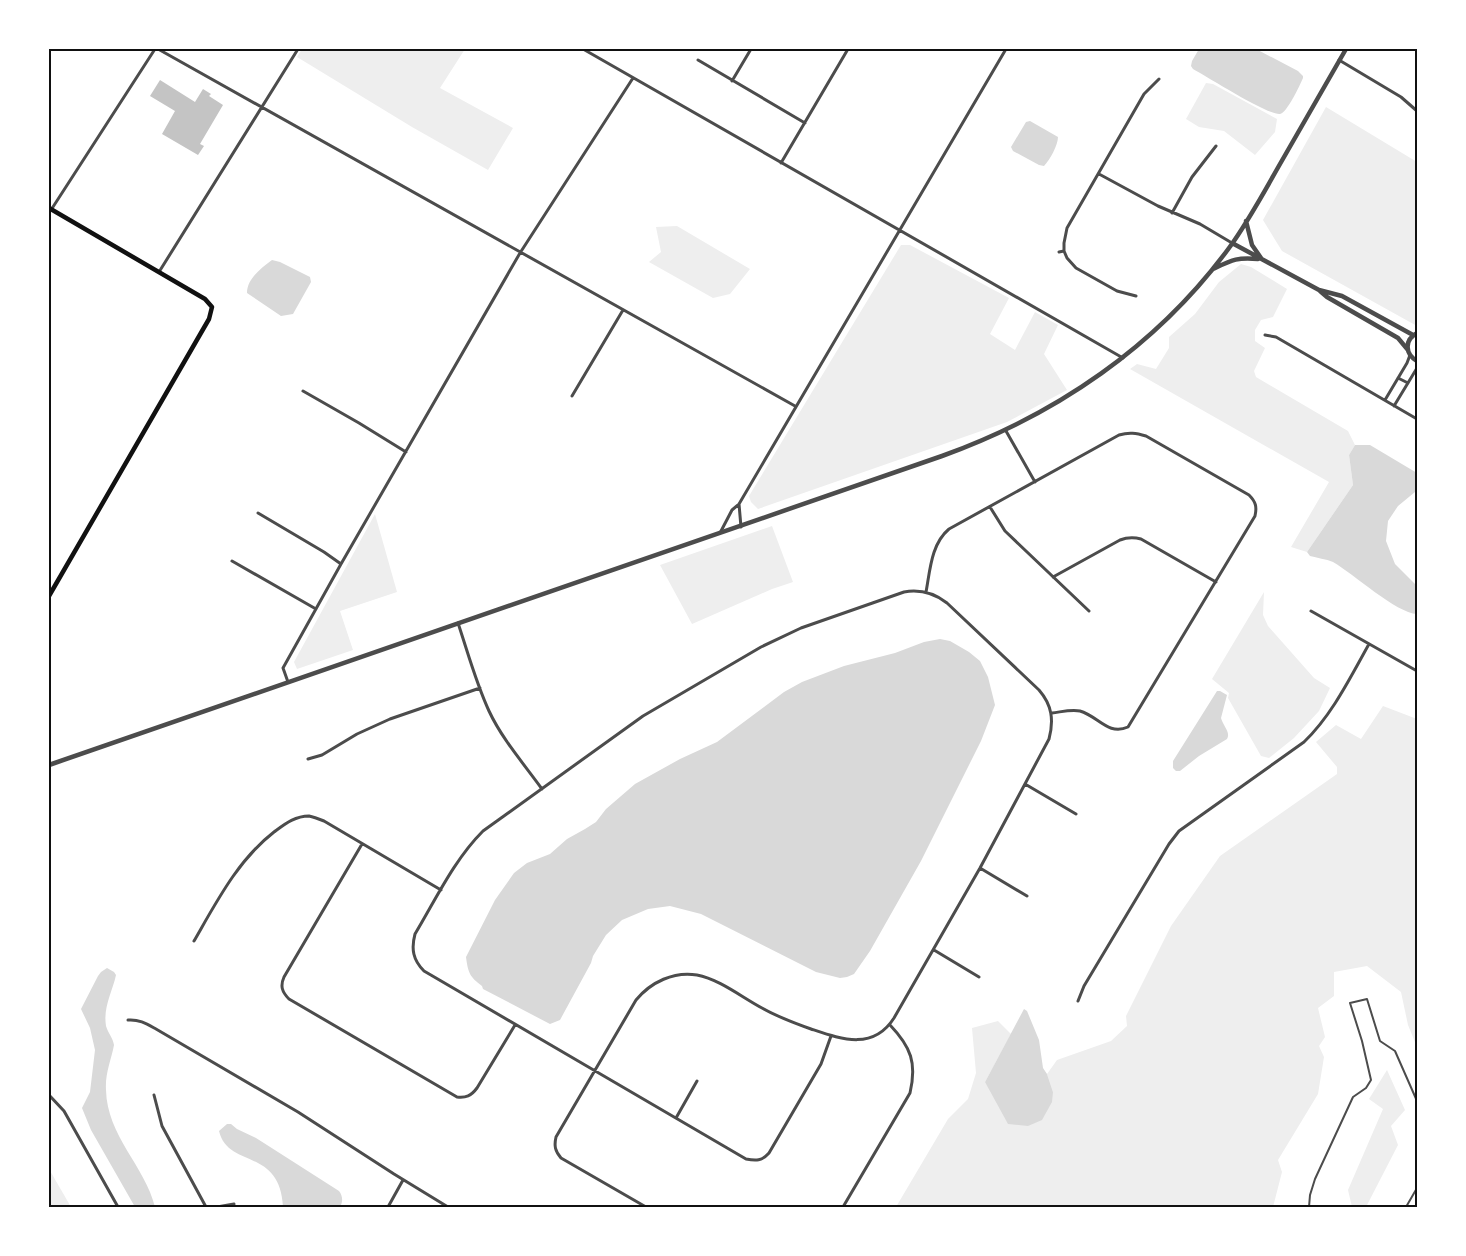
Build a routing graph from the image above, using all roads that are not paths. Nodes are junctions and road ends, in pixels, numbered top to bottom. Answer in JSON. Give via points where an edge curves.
{"nodes":[{"id":1,"x":157,"y":49,"type":"edge"},
{"id":2,"x":298,"y":49,"type":"edge"},
{"id":3,"x":583,"y":49,"type":"edge"},
{"id":4,"x":751,"y":49,"type":"edge"},
{"id":5,"x":848,"y":49,"type":"edge"},
{"id":6,"x":1006,"y":49,"type":"edge"},
{"id":7,"x":1346,"y":49,"type":"edge"},
{"id":8,"x":698,"y":60,"type":"dead end"},
{"id":9,"x":1339,"y":60,"type":"junction"},
{"id":10,"x":633,"y":78,"type":"junction"},
{"id":11,"x":1159,"y":79,"type":"dead end"},
{"id":12,"x":732,"y":81,"type":"junction"},
{"id":13,"x":262,"y":107,"type":"junction"},
{"id":14,"x":1417,"y":111,"type":"edge"},
{"id":15,"x":805,"y":123,"type":"junction"},
{"id":16,"x":1216,"y":146,"type":"dead end"},
{"id":17,"x":781,"y":163,"type":"junction"},
{"id":18,"x":1099,"y":174,"type":"junction"},
{"id":19,"x":50,"y":209,"type":"edge"},
{"id":20,"x":1172,"y":213,"type":"junction"},
{"id":21,"x":1246,"y":221,"type":"junction"},
{"id":22,"x":899,"y":230,"type":"junction"},
{"id":23,"x":1232,"y":243,"type":"junction"},
{"id":24,"x":1064,"y":250,"type":"junction"},
{"id":25,"x":1059,"y":252,"type":"dead end"},
{"id":26,"x":520,"y":253,"type":"junction"},
{"id":27,"x":1262,"y":260,"type":"junction"},
{"id":28,"x":1211,"y":270,"type":"junction"},
{"id":29,"x":160,"y":272,"type":"junction"},
{"id":30,"x":1320,"y":290,"type":"junction"},
{"id":31,"x":1136,"y":296,"type":"dead end"},
{"id":32,"x":624,"y":310,"type":"junction"},
{"id":33,"x":1415,"y":334,"type":"edge"},
{"id":34,"x":1265,"y":335,"type":"dead end"},
{"id":35,"x":1409,"y":353,"type":"junction"},
{"id":36,"x":1123,"y":358,"type":"junction"},
{"id":37,"x":1417,"y":361,"type":"edge"},
{"id":38,"x":1417,"y":368,"type":"edge"},
{"id":39,"x":1398,"y":378,"type":"junction"},
{"id":40,"x":1408,"y":383,"type":"junction"},
{"id":41,"x":303,"y":391,"type":"dead end"},
{"id":42,"x":572,"y":396,"type":"dead end"},
{"id":43,"x":1385,"y":400,"type":"junction"},
{"id":44,"x":795,"y":406,"type":"junction"},
{"id":45,"x":1394,"y":406,"type":"junction"},
{"id":46,"x":1417,"y":419,"type":"edge"},
{"id":47,"x":1006,"y":431,"type":"junction"},
{"id":48,"x":406,"y":452,"type":"junction"},
{"id":49,"x":1035,"y":482,"type":"junction"},
{"id":50,"x":738,"y":504,"type":"junction"},
{"id":51,"x":990,"y":507,"type":"junction"},
{"id":52,"x":258,"y":513,"type":"dead end"},
{"id":53,"x":741,"y":527,"type":"junction"},
{"id":54,"x":719,"y":534,"type":"junction"},
{"id":55,"x":232,"y":561,"type":"dead end"},
{"id":56,"x":341,"y":564,"type":"junction"},
{"id":57,"x":1053,"y":577,"type":"junction"},
{"id":58,"x":1216,"y":582,"type":"junction"},
{"id":59,"x":926,"y":592,"type":"junction"},
{"id":60,"x":49,"y":596,"type":"edge"},
{"id":61,"x":316,"y":609,"type":"junction"},
{"id":62,"x":1089,"y":611,"type":"dead end"},
{"id":63,"x":1311,"y":611,"type":"dead end"},
{"id":64,"x":458,"y":623,"type":"junction"},
{"id":65,"x":1369,"y":644,"type":"junction"},
{"id":66,"x":1417,"y":671,"type":"edge"},
{"id":67,"x":288,"y":682,"type":"junction"},
{"id":68,"x":480,"y":688,"type":"junction"},
{"id":69,"x":1052,"y":713,"type":"junction"},
{"id":70,"x":308,"y":758,"type":"dead end"},
{"id":71,"x":49,"y":765,"type":"edge"},
{"id":72,"x":1024,"y":784,"type":"junction"},
{"id":73,"x":542,"y":788,"type":"junction"},
{"id":74,"x":1076,"y":814,"type":"dead end"},
{"id":75,"x":362,"y":844,"type":"junction"},
{"id":76,"x":980,"y":868,"type":"junction"},
{"id":77,"x":441,"y":890,"type":"junction"},
{"id":78,"x":1027,"y":896,"type":"dead end"},
{"id":79,"x":194,"y":941,"type":"dead end"},
{"id":80,"x":934,"y":950,"type":"junction"},
{"id":81,"x":979,"y":977,"type":"dead end"},
{"id":82,"x":1078,"y":1001,"type":"dead end"},
{"id":83,"x":128,"y":1020,"type":"dead end"},
{"id":84,"x":890,"y":1024,"type":"junction"},
{"id":85,"x":515,"y":1025,"type":"junction"},
{"id":86,"x":831,"y":1036,"type":"junction"},
{"id":87,"x":594,"y":1071,"type":"junction"},
{"id":88,"x":697,"y":1081,"type":"dead end"},
{"id":89,"x":49,"y":1095,"type":"edge"},
{"id":90,"x":154,"y":1095,"type":"dead end"},
{"id":91,"x":1417,"y":1100,"type":"edge"},
{"id":92,"x":676,"y":1118,"type":"junction"},
{"id":93,"x":403,"y":1180,"type":"junction"},
{"id":94,"x":1417,"y":1188,"type":"edge"},
{"id":95,"x":234,"y":1204,"type":"dead end"},
{"id":96,"x":118,"y":1207,"type":"edge"},
{"id":97,"x":206,"y":1207,"type":"edge"},
{"id":98,"x":216,"y":1207,"type":"edge"},
{"id":99,"x":388,"y":1207,"type":"edge"},
{"id":100,"x":448,"y":1207,"type":"edge"},
{"id":101,"x":646,"y":1207,"type":"edge"},
{"id":102,"x":843,"y":1207,"type":"edge"},
{"id":103,"x":1309,"y":1207,"type":"edge"},
{"id":104,"x":1406,"y":1207,"type":"edge"}],
"edges":[{"from":1,"to":13,"type":"street"},
{"from":1,"to":19,"type":"street"},
{"from":2,"to":13,"type":"street"},
{"from":3,"to":10,"type":"street"},
{"from":4,"to":12,"type":"street"},
{"from":5,"to":15,"type":"street"},
{"from":6,"to":22,"type":"street"},
{"from":7,"to":9,"type":"street"},
{"from":8,"to":12,"type":"street"},
{"from":9,"to":14,"type":"street","via":[[1401,97]]},
{"from":9,"to":21,"type":"street"},
{"from":10,"to":17,"type":"street"},
{"from":10,"to":26,"type":"street"},
{"from":11,"to":18,"type":"street","via":[[1144,94]]},
{"from":12,"to":15,"type":"street"},
{"from":13,"to":26,"type":"street"},
{"from":13,"to":29,"type":"street"},
{"from":15,"to":17,"type":"street"},
{"from":16,"to":20,"type":"street","via":[[1192,177]]},
{"from":17,"to":22,"type":"street"},
{"from":18,"to":20,"type":"street"},
{"from":18,"to":24,"type":"street","via":[[1067,228]]},
{"from":19,"to":29,"type":"main road"},
{"from":20,"to":23,"type":"street","via":[[1200,224]]},
{"from":21,"to":23,"type":"street"},
{"from":21,"to":27,"type":"street","via":[[1252,245]]},
{"from":22,"to":36,"type":"street"},
{"from":22,"to":44,"type":"street"},
{"from":23,"to":27,"type":"street"},
{"from":23,"to":28,"type":"street"},
{"from":24,"to":25,"type":"street"},
{"from":24,"to":31,"type":"street","via":[[1076,268],[1117,291]]},
{"from":26,"to":32,"type":"street"},
{"from":26,"to":48,"type":"street"},
{"from":27,"to":28,"type":"street","via":[[1234,259]]},
{"from":27,"to":30,"type":"street"},
{"from":28,"to":36,"type":"street"},
{"from":29,"to":60,"type":"main road","via":[[206,299],[212,307],[210,319]]},
{"from":30,"to":33,"type":"street","via":[[1342,296]]},
{"from":30,"to":35,"type":"street","via":[[1398,338]]},
{"from":32,"to":42,"type":"street"},
{"from":32,"to":44,"type":"street"},
{"from":33,"to":35,"type":"street","via":[[1408,342]]},
{"from":34,"to":43,"type":"street","via":[[1276,337]]},
{"from":35,"to":37,"type":"street"},
{"from":35,"to":39,"type":"street"},
{"from":36,"to":47,"type":"street","via":[[1049,408]]},
{"from":38,"to":40,"type":"street"},
{"from":39,"to":40,"type":"street"},
{"from":39,"to":43,"type":"street"},
{"from":40,"to":45,"type":"street"},
{"from":41,"to":48,"type":"street"},
{"from":43,"to":45,"type":"street"},
{"from":44,"to":50,"type":"street"},
{"from":45,"to":46,"type":"street"},
{"from":47,"to":49,"type":"street"},
{"from":47,"to":53,"type":"street"},
{"from":48,"to":56,"type":"street"},
{"from":49,"to":51,"type":"street"},
{"from":49,"to":58,"type":"street","via":[[1119,435],[1146,436],[1249,495],[1256,504],[1255,516]]},
{"from":50,"to":53,"type":"street"},
{"from":50,"to":54,"type":"street"},
{"from":51,"to":57,"type":"street","via":[[1005,531]]},
{"from":51,"to":59,"type":"street","via":[[949,529],[939,539]]},
{"from":52,"to":56,"type":"street"},
{"from":53,"to":54,"type":"street"},
{"from":54,"to":64,"type":"street"},
{"from":55,"to":61,"type":"street"},
{"from":56,"to":61,"type":"street"},
{"from":57,"to":58,"type":"street","via":[[1120,540],[1134,537]]},
{"from":57,"to":62,"type":"street"},
{"from":58,"to":69,"type":"street","via":[[1128,727],[1111,728],[1084,712]]},
{"from":59,"to":69,"type":"street","via":[[947,603],[1039,690]]},
{"from":59,"to":73,"type":"street","via":[[904,592],[783,636],[650,711]]},
{"from":61,"to":67,"type":"street","via":[[283,668]]},
{"from":63,"to":65,"type":"street"},
{"from":64,"to":67,"type":"street"},
{"from":64,"to":68,"type":"street"},
{"from":65,"to":66,"type":"street"},
{"from":65,"to":82,"type":"street","via":[[1315,732],[1179,831],[1084,986]]},
{"from":67,"to":71,"type":"street"},
{"from":68,"to":70,"type":"street","via":[[390,719],[322,755]]},
{"from":68,"to":73,"type":"street","via":[[496,724]]},
{"from":69,"to":72,"type":"street","via":[[1048,739]]},
{"from":72,"to":74,"type":"street"},
{"from":72,"to":76,"type":"street"},
{"from":73,"to":77,"type":"street","via":[[476,838],[462,854]]},
{"from":75,"to":77,"type":"street"},
{"from":75,"to":79,"type":"street","via":[[315,817],[300,817],[285,824],[250,854]]},
{"from":75,"to":85,"type":"street","via":[[284,977],[282,989],[288,999],[457,1096],[473,1093]]},
{"from":76,"to":78,"type":"street"},
{"from":76,"to":80,"type":"street"},
{"from":77,"to":85,"type":"street","via":[[415,934],[413,953],[418,965],[424,972]]},
{"from":80,"to":81,"type":"street"},
{"from":80,"to":84,"type":"street"},
{"from":83,"to":93,"type":"street","via":[[142,1021],[156,1029],[298,1112]]},
{"from":84,"to":86,"type":"street","via":[[877,1035],[862,1040]]},
{"from":84,"to":102,"type":"street","via":[[906,1043],[912,1058],[910,1093]]},
{"from":85,"to":87,"type":"street"},
{"from":86,"to":87,"type":"street","via":[[777,1016],[705,977],[684,974],[661,980],[642,992]]},
{"from":86,"to":92,"type":"street","via":[[821,1064],[768,1153],[760,1160],[746,1159]]},
{"from":87,"to":92,"type":"street"},
{"from":87,"to":101,"type":"street","via":[[556,1137],[555,1149],[561,1158]]},
{"from":88,"to":92,"type":"street"},
{"from":89,"to":96,"type":"street","via":[[64,1111]]},
{"from":90,"to":97,"type":"street","via":[[162,1126]]},
{"from":91,"to":103,"type":"lane","via":[[1395,1051],[1380,1041],[1367,999],[1350,1003],[1371,1080],[1353,1097],[1315,1179]]},
{"from":93,"to":99,"type":"street"},
{"from":93,"to":100,"type":"street"},
{"from":94,"to":104,"type":"lane"},
{"from":95,"to":98,"type":"street"}]}
